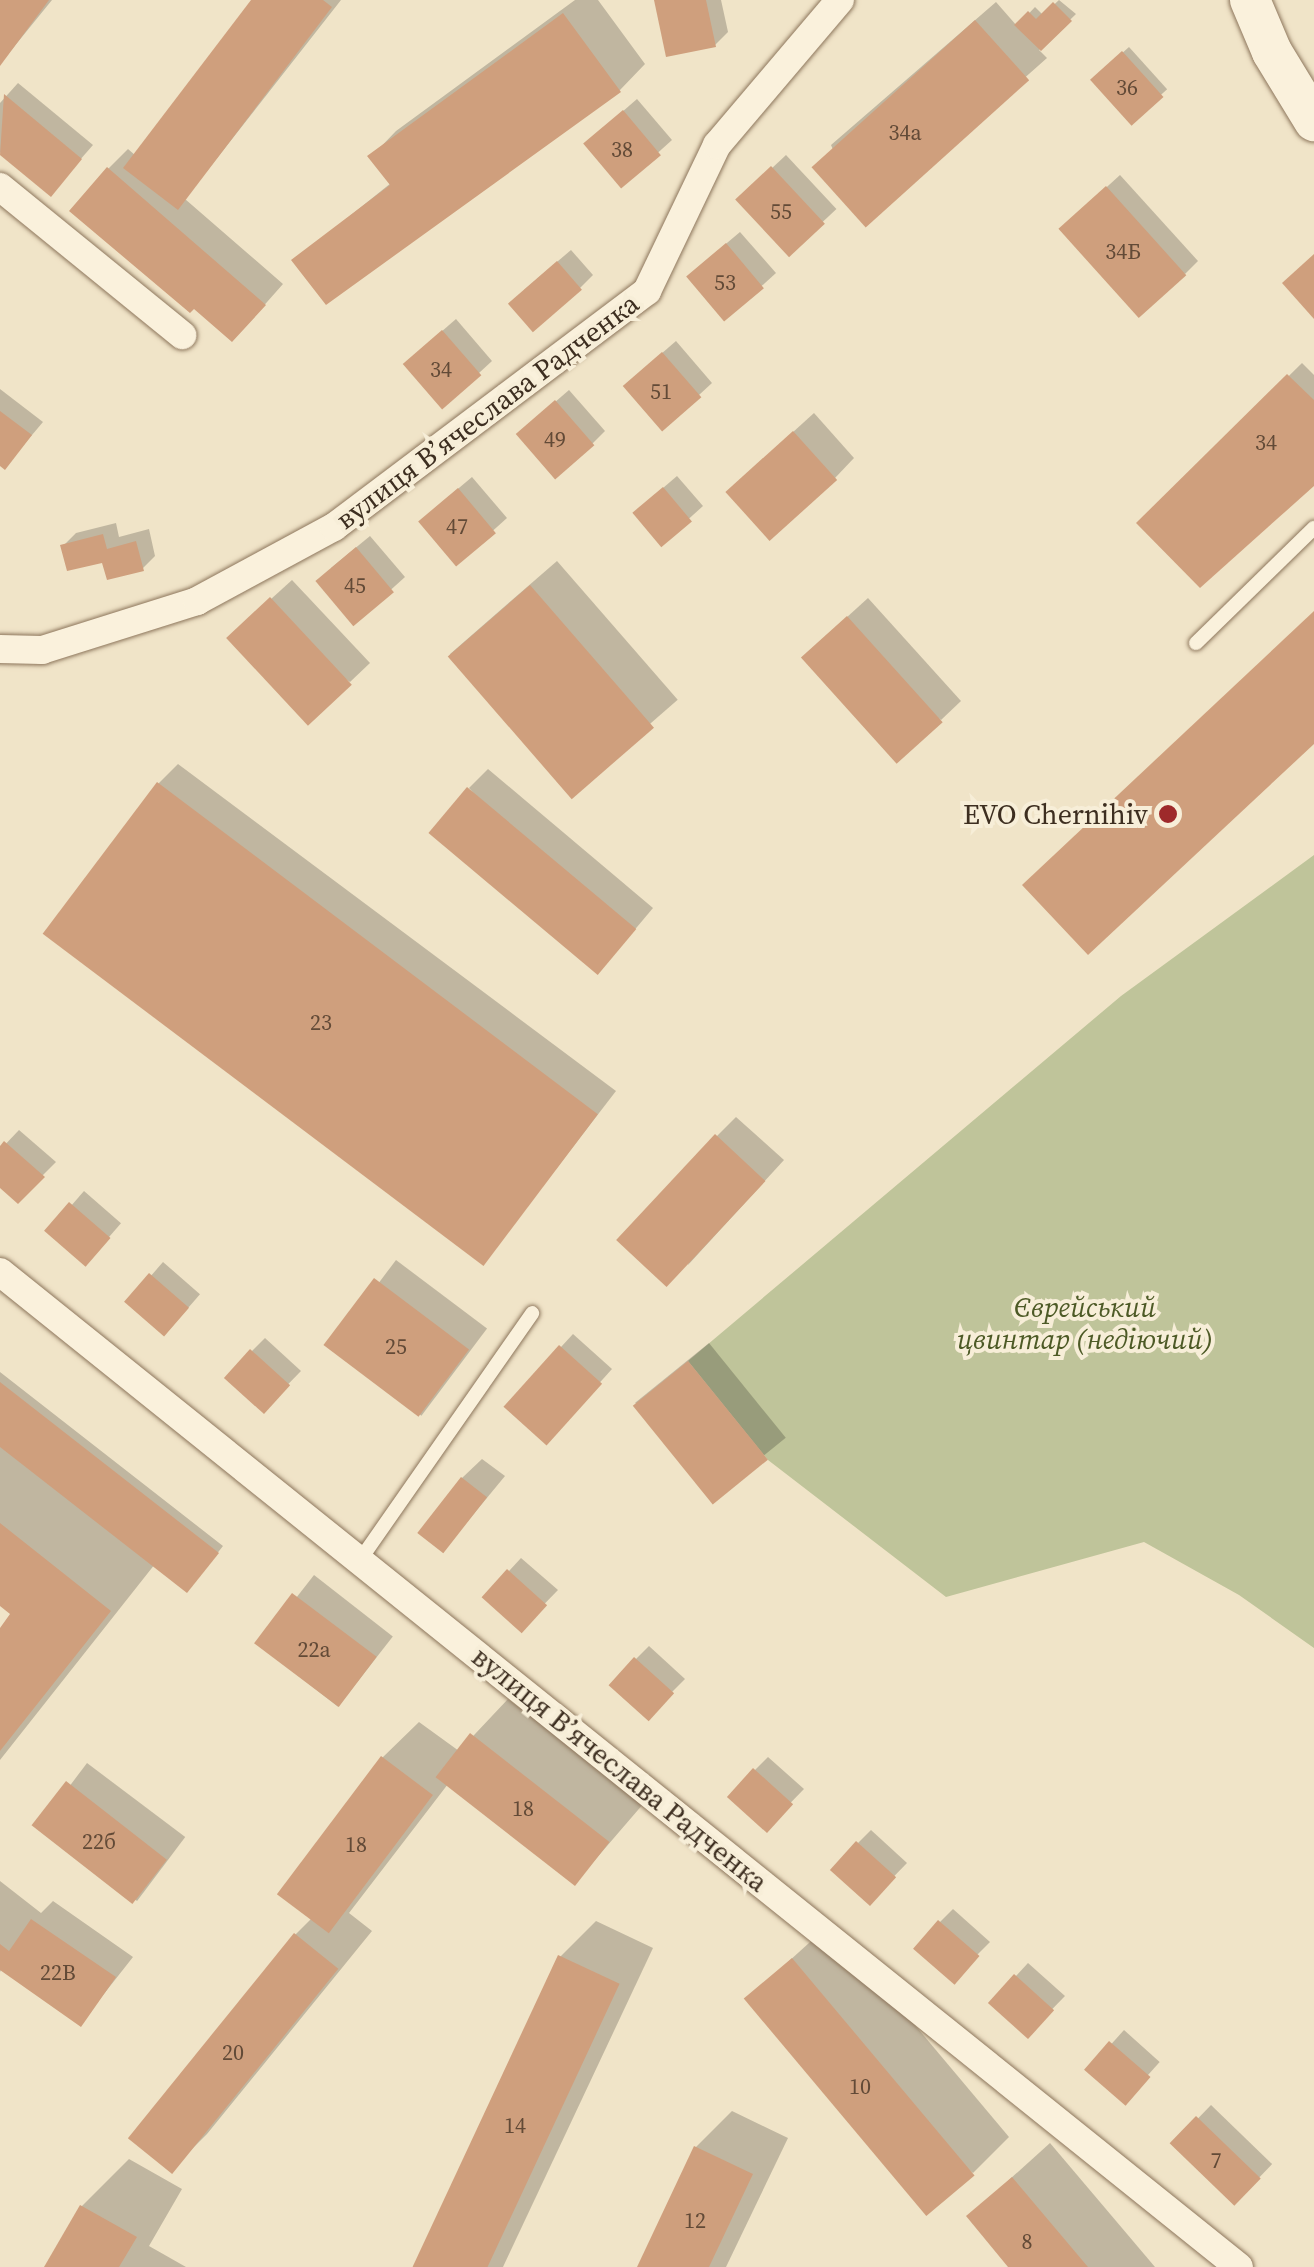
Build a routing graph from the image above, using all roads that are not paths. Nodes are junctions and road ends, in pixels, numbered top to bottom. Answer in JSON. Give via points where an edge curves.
{"nodes":[{"id":1,"x":840,"y":0,"type":"edge"},
{"id":2,"x":1250,"y":0,"type":"edge"},
{"id":3,"x":1314,"y":122,"type":"edge"},
{"id":4,"x":0,"y":187,"type":"edge"},
{"id":5,"x":182,"y":334,"type":"dead end"},
{"id":6,"x":1314,"y":528,"type":"edge"},
{"id":7,"x":1196,"y":643,"type":"dead end"},
{"id":8,"x":0,"y":649,"type":"edge"},
{"id":9,"x":0,"y":1272,"type":"edge"},
{"id":10,"x":532,"y":1314,"type":"dead end"},
{"id":11,"x":360,"y":1560,"type":"junction"},
{"id":12,"x":1239,"y":2267,"type":"edge"}],
"edges":[{"from":1,"to":8,"type":"street","name":"вулиця Вʼячеслава Радченка","via":[[717,145],[647,291],[334,527],[197,601],[42,650]]},
{"from":2,"to":3,"type":"main road"},
{"from":4,"to":5,"type":"street"},
{"from":6,"to":7,"type":"lane"},
{"from":9,"to":11,"type":"street","name":"вулиця Вʼячеслава Радченка"},
{"from":10,"to":11,"type":"lane"},
{"from":11,"to":12,"type":"street","name":"вулиця Вʼячеслава Радченка"}]}
